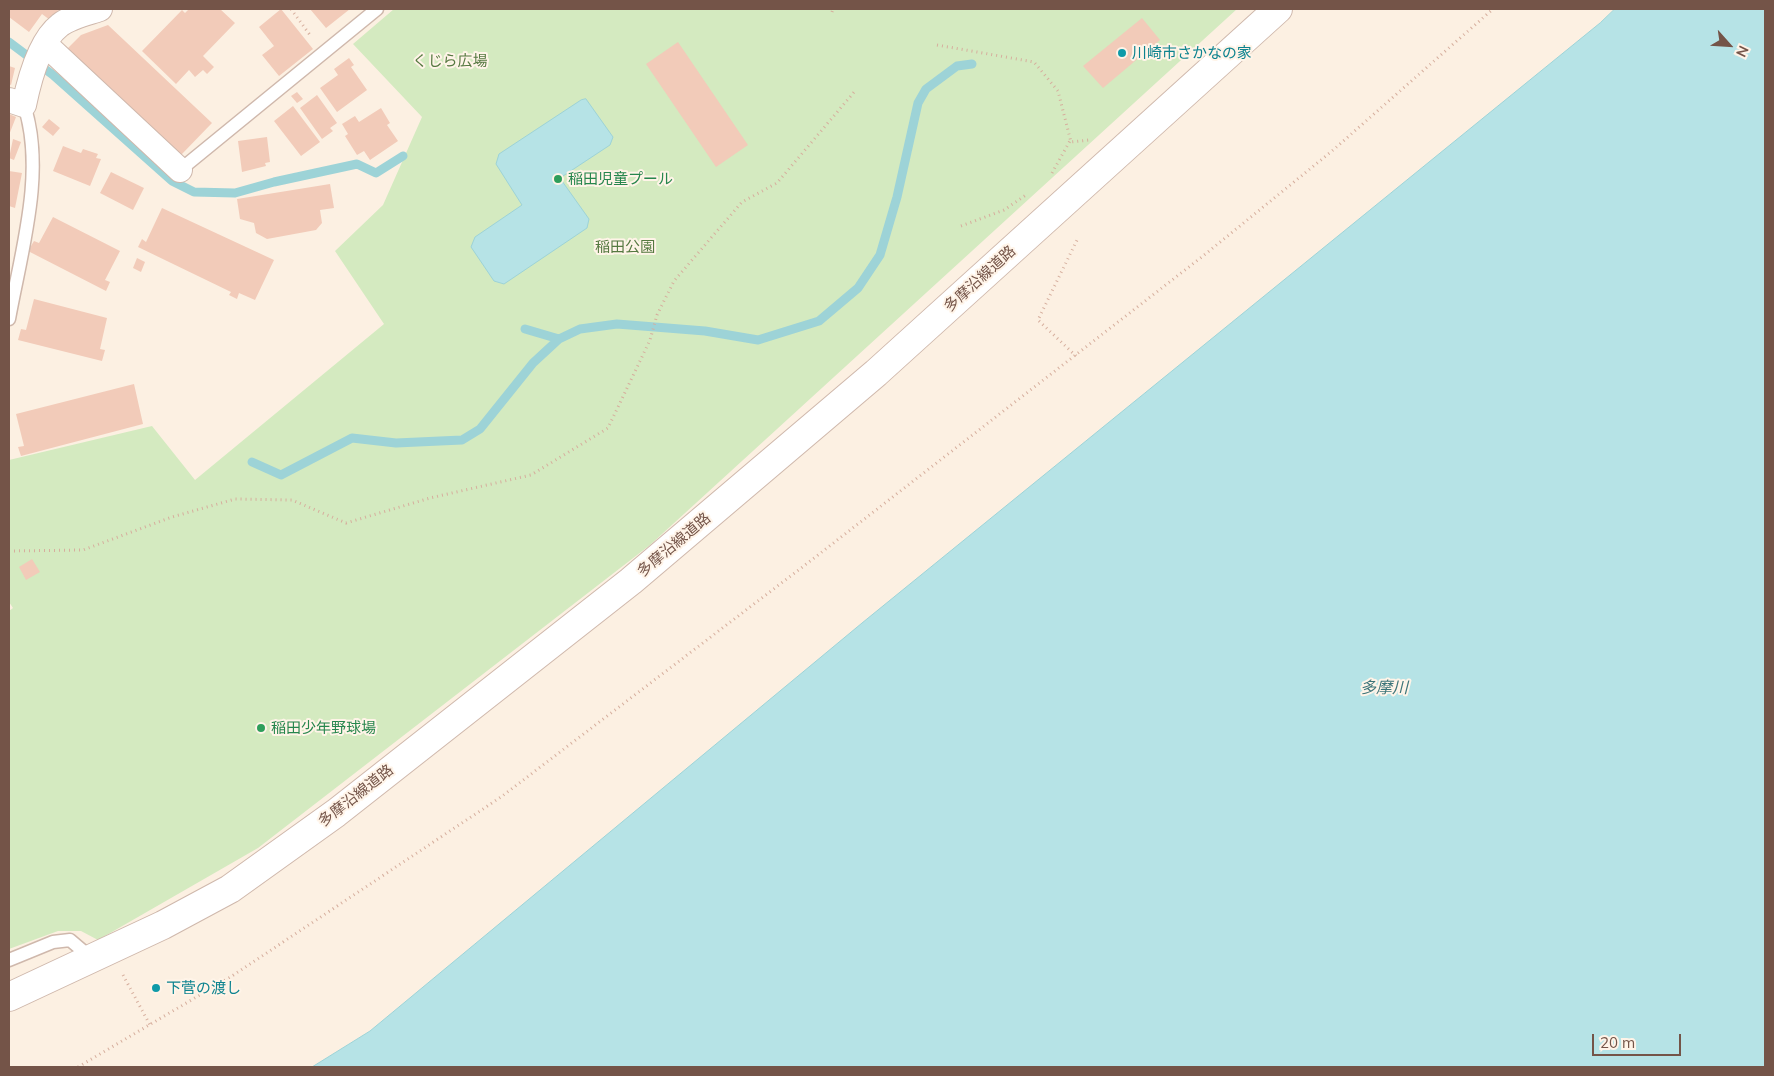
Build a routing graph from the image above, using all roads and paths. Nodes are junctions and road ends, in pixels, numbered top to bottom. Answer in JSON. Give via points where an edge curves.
{"nodes":[{"id":1,"x":100,"y":9,"type":"edge"},
{"id":2,"x":291,"y":9,"type":"edge"},
{"id":3,"x":378,"y":9,"type":"edge"},
{"id":4,"x":1278,"y":9,"type":"edge"},
{"id":5,"x":1493,"y":9,"type":"edge"},
{"id":6,"x":937,"y":45,"type":"dead end"},
{"id":7,"x":324,"y":54,"type":"junction"},
{"id":8,"x":39,"y":57,"type":"junction"},
{"id":9,"x":855,"y":91,"type":"dead end"},
{"id":10,"x":16,"y":102,"type":"edge"},
{"id":11,"x":1071,"y":138,"type":"junction"},
{"id":12,"x":1091,"y":140,"type":"dead end"},
{"id":13,"x":180,"y":170,"type":"joint"},
{"id":14,"x":1051,"y":175,"type":"dead end"},
{"id":15,"x":1032,"y":191,"type":"dead end"},
{"id":16,"x":961,"y":226,"type":"dead end"},
{"id":17,"x":1078,"y":238,"type":"dead end"},
{"id":18,"x":9,"y":318,"type":"edge"},
{"id":19,"x":1076,"y":356,"type":"junction"},
{"id":20,"x":9,"y":551,"type":"edge"},
{"id":21,"x":99,"y":954,"type":"junction"},
{"id":22,"x":9,"y":960,"type":"edge"},
{"id":23,"x":9,"y":997,"type":"edge"},
{"id":24,"x":150,"y":1025,"type":"junction"},
{"id":25,"x":78,"y":1067,"type":"edge"}],
"edges":[{"from":1,"to":8,"type":"street","via":[[60,25]]},
{"from":2,"to":7,"type":"path"},
{"from":3,"to":7,"type":"lane"},
{"from":4,"to":21,"type":"street","name":"多摩沿線道路","via":[[876,373],[632,581],[336,813],[230,889],[164,925]]},
{"from":5,"to":19,"type":"path","via":[[1324,157]]},
{"from":6,"to":11,"type":"path","via":[[1034,62],[1058,91]]},
{"from":7,"to":13,"type":"lane"},
{"from":8,"to":10,"type":"street"},
{"from":8,"to":13,"type":"street"},
{"from":9,"to":20,"type":"path","via":[[776,183],[742,202],[674,281],[608,428],[531,475],[430,498],[346,523],[292,500],[235,499],[172,517],[83,550]]},
{"from":10,"to":18,"type":"lane","via":[[30,122],[33,182]]},
{"from":11,"to":12,"type":"path","via":[[1071,142]]},
{"from":11,"to":14,"type":"path"},
{"from":15,"to":16,"type":"path","via":[[1004,210]]},
{"from":17,"to":19,"type":"path","via":[[1038,320]]},
{"from":19,"to":24,"type":"path","via":[[501,797],[232,976]]},
{"from":21,"to":22,"type":"lane","via":[[70,940],[53,942]]},
{"from":21,"to":23,"type":"street","name":"多摩沿線道路"},
{"from":21,"to":24,"type":"path"},
{"from":24,"to":25,"type":"path"}]}
